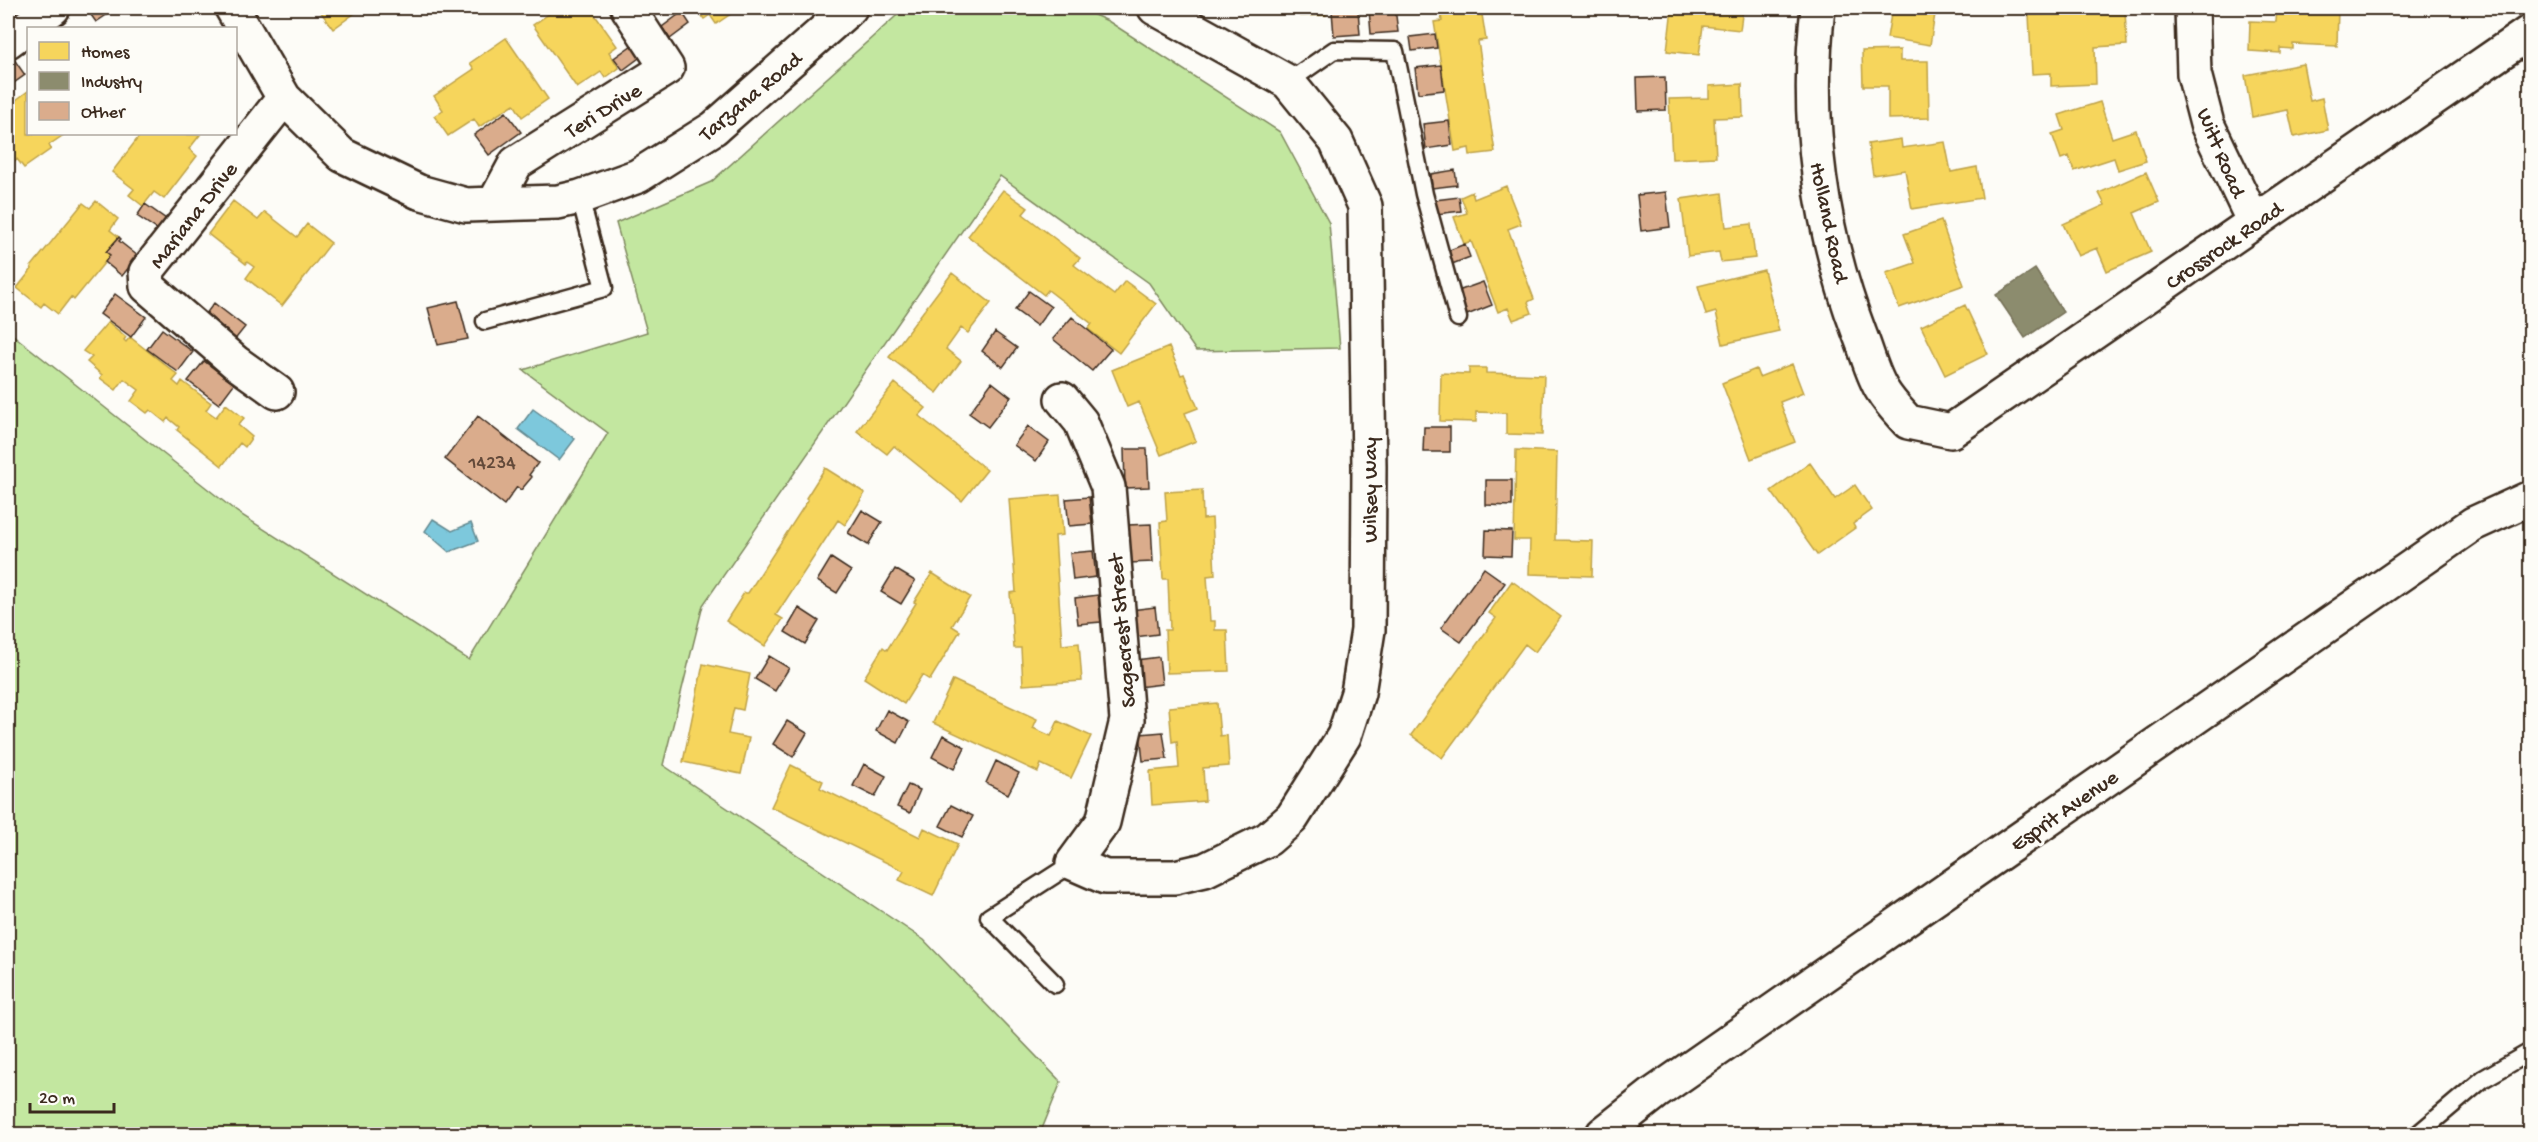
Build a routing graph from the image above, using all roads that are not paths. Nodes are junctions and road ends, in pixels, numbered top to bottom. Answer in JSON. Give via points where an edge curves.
{"nodes":[{"id":1,"x":53,"y":8,"type":"edge"},
{"id":2,"x":232,"y":8,"type":"edge"},
{"id":3,"x":628,"y":8,"type":"edge"},
{"id":4,"x":850,"y":8,"type":"edge"},
{"id":5,"x":1155,"y":8,"type":"edge"},
{"id":6,"x":1818,"y":8,"type":"edge"},
{"id":7,"x":2192,"y":8,"type":"edge"},
{"id":8,"x":27,"y":27,"type":"edge"},
{"id":9,"x":27,"y":27,"type":"edge"},
{"id":10,"x":2530,"y":32,"type":"edge"},
{"id":11,"x":8,"y":41,"type":"edge"},
{"id":12,"x":1288,"y":82,"type":"junction"},
{"id":13,"x":284,"y":98,"type":"junction"},
{"id":14,"x":580,"y":197,"type":"junction"},
{"id":15,"x":494,"y":204,"type":"junction"},
{"id":16,"x":2254,"y":222,"type":"junction"},
{"id":17,"x":1458,"y":318,"type":"dead end"},
{"id":18,"x":484,"y":321,"type":"dead end"},
{"id":19,"x":277,"y":392,"type":"dead end"},
{"id":20,"x":1062,"y":399,"type":"dead end"},
{"id":21,"x":1908,"y":422,"type":"joint"},
{"id":22,"x":2530,"y":498,"type":"edge"},
{"id":23,"x":1073,"y":863,"type":"junction"},
{"id":24,"x":1055,"y":984,"type":"dead end"},
{"id":25,"x":2530,"y":1052,"type":"edge"},
{"id":26,"x":1603,"y":1134,"type":"edge"},
{"id":27,"x":2418,"y":1134,"type":"edge"}],
"edges":[{"from":1,"to":8,"type":"street"},
{"from":2,"to":13,"type":"street","name":"Tarzana Road"},
{"from":3,"to":15,"type":"street","name":"Teri Drive","via":[[667,68],[516,163]]},
{"from":4,"to":14,"type":"street","name":"Tarzana Road","via":[[714,128],[638,176]]},
{"from":5,"to":12,"type":"street","name":"Wilsey Way"},
{"from":6,"to":21,"type":"street","name":"Holland Road","via":[[1813,57],[1813,133],[1826,220],[1850,306],[1881,390]]},
{"from":7,"to":16,"type":"street","name":"Witt Road","via":[[2194,74],[2207,124]]},
{"from":9,"to":11,"type":"street"},
{"from":10,"to":16,"type":"street","name":"Crossrock Road"},
{"from":12,"to":17,"type":"lane","via":[[1334,50],[1395,51],[1424,194]]},
{"from":12,"to":23,"type":"street","name":"Wilsey Way","via":[[1336,141],[1365,206],[1368,630],[1358,693],[1344,736],[1292,818],[1268,839],[1205,870],[1175,877],[1105,877]]},
{"from":13,"to":15,"type":"street","name":"Tarzana Road","via":[[342,155],[419,192],[466,205]]},
{"from":13,"to":19,"type":"street","name":"Mariana Drive","via":[[146,272],[147,286],[235,362]]},
{"from":14,"to":15,"type":"street","name":"Tarzana Road","via":[[558,202]]},
{"from":14,"to":18,"type":"lane","via":[[604,288]]},
{"from":16,"to":21,"type":"street","name":"Crossrock Road","via":[[1951,431]]},
{"from":20,"to":23,"type":"street","name":"Sagecrest Street","via":[[1081,422],[1108,487],[1127,720],[1103,822]]},
{"from":22,"to":26,"type":"street","name":"Esprit Avenue","via":[[2473,524],[1655,1093]]},
{"from":23,"to":24,"type":"lane","via":[[989,917]]},
{"from":25,"to":27,"type":"lane","via":[[2483,1079]]}]}
